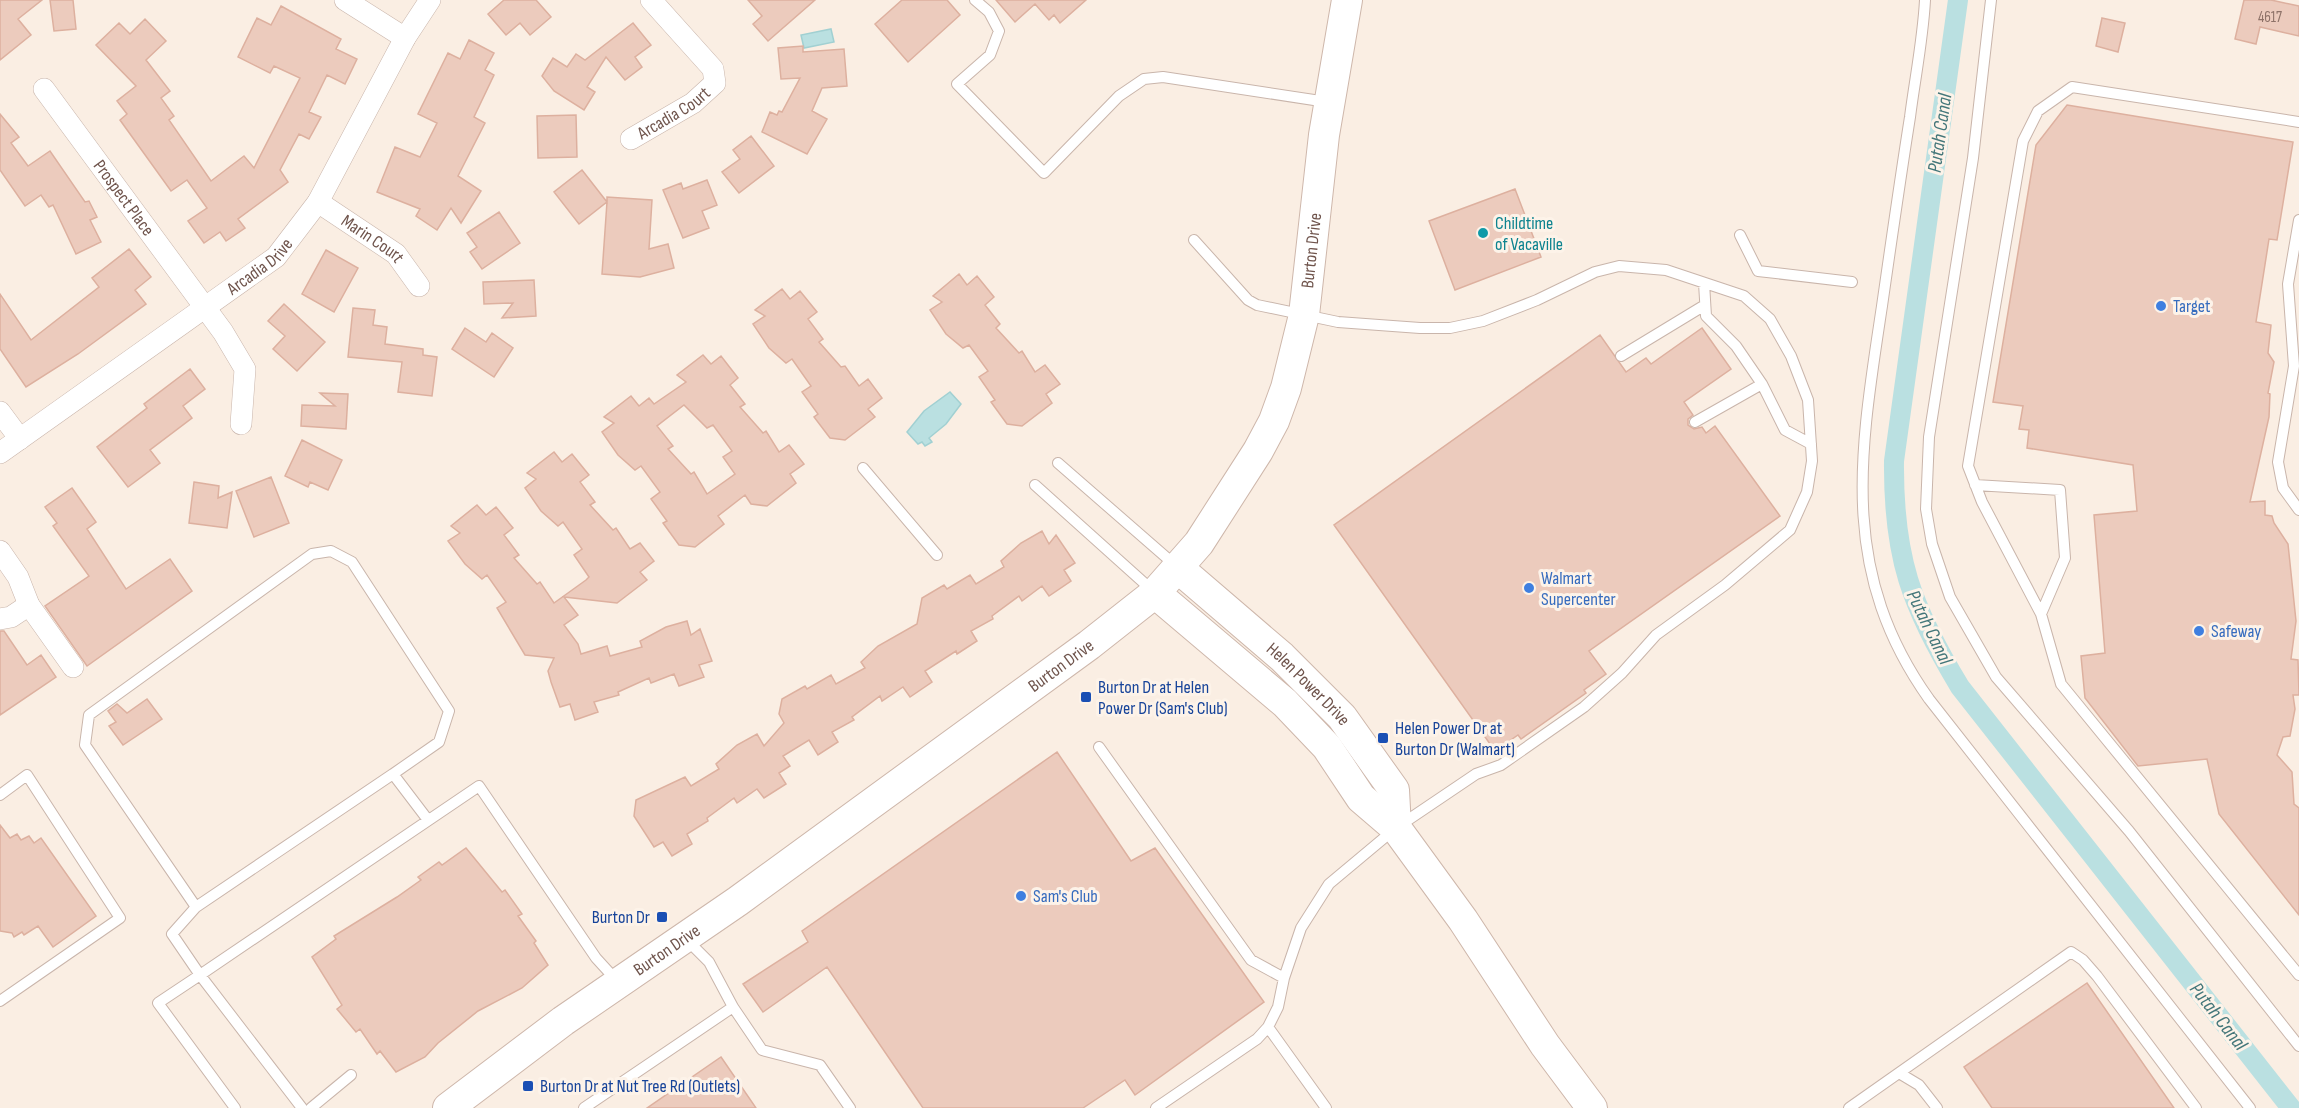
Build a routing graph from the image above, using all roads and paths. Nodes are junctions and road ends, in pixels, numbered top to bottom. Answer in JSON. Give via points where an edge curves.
{"nodes":[{"id":1,"x":345,"y":0,"type":"edge"},
{"id":2,"x":430,"y":0,"type":"edge"},
{"id":3,"x":651,"y":0,"type":"edge"},
{"id":4,"x":975,"y":0,"type":"edge"},
{"id":5,"x":1347,"y":0,"type":"edge"},
{"id":6,"x":1925,"y":0,"type":"edge"},
{"id":7,"x":1991,"y":0,"type":"edge"},
{"id":8,"x":405,"y":38,"type":"junction"},
{"id":9,"x":44,"y":89,"type":"dead end"},
{"id":10,"x":1330,"y":102,"type":"junction"},
{"id":11,"x":2299,"y":122,"type":"edge"},
{"id":12,"x":631,"y":139,"type":"dead end"},
{"id":13,"x":318,"y":202,"type":"junction"},
{"id":14,"x":2299,"y":220,"type":"edge"},
{"id":15,"x":1740,"y":235,"type":"dead end"},
{"id":16,"x":1194,"y":240,"type":"dead end"},
{"id":17,"x":1852,"y":282,"type":"dead end"},
{"id":18,"x":1704,"y":283,"type":"junction"},
{"id":19,"x":419,"y":286,"type":"dead end"},
{"id":20,"x":1705,"y":305,"type":"junction"},
{"id":21,"x":205,"y":308,"type":"junction"},
{"id":22,"x":1304,"y":315,"type":"junction"},
{"id":23,"x":1621,"y":356,"type":"dead end"},
{"id":24,"x":1762,"y":384,"type":"junction"},
{"id":25,"x":0,"y":412,"type":"edge"},
{"id":26,"x":1695,"y":422,"type":"dead end"},
{"id":27,"x":241,"y":424,"type":"dead end"},
{"id":28,"x":20,"y":439,"type":"junction"},
{"id":29,"x":1811,"y":444,"type":"junction"},
{"id":30,"x":0,"y":453,"type":"edge"},
{"id":31,"x":1058,"y":462,"type":"dead end"},
{"id":32,"x":863,"y":468,"type":"dead end"},
{"id":33,"x":1035,"y":485,"type":"dead end"},
{"id":34,"x":1975,"y":485,"type":"junction"},
{"id":35,"x":2299,"y":510,"type":"edge"},
{"id":36,"x":0,"y":551,"type":"edge"},
{"id":37,"x":937,"y":555,"type":"dead end"},
{"id":38,"x":1177,"y":567,"type":"junction"},
{"id":39,"x":1155,"y":593,"type":"junction"},
{"id":40,"x":29,"y":605,"type":"junction"},
{"id":41,"x":2041,"y":614,"type":"junction"},
{"id":42,"x":0,"y":619,"type":"edge"},
{"id":43,"x":72,"y":667,"type":"dead end"},
{"id":44,"x":1099,"y":747,"type":"dead end"},
{"id":45,"x":393,"y":774,"type":"junction"},
{"id":46,"x":0,"y":795,"type":"edge"},
{"id":47,"x":428,"y":820,"type":"junction"},
{"id":48,"x":1396,"y":828,"type":"junction"},
{"id":49,"x":196,"y":908,"type":"junction"},
{"id":50,"x":685,"y":937,"type":"junction"},
{"id":51,"x":200,"y":975,"type":"junction"},
{"id":52,"x":2299,"y":975,"type":"edge"},
{"id":53,"x":1284,"y":978,"type":"junction"},
{"id":54,"x":619,"y":983,"type":"junction"},
{"id":55,"x":0,"y":1002,"type":"edge"},
{"id":56,"x":733,"y":1007,"type":"junction"},
{"id":57,"x":1268,"y":1027,"type":"junction"},
{"id":58,"x":2299,"y":1046,"type":"edge"},
{"id":59,"x":1899,"y":1073,"type":"junction"},
{"id":60,"x":351,"y":1075,"type":"dead end"},
{"id":61,"x":236,"y":1108,"type":"edge"},
{"id":62,"x":302,"y":1108,"type":"edge"},
{"id":63,"x":312,"y":1108,"type":"edge"},
{"id":64,"x":448,"y":1108,"type":"edge"},
{"id":65,"x":584,"y":1108,"type":"edge"},
{"id":66,"x":850,"y":1108,"type":"edge"},
{"id":67,"x":1156,"y":1108,"type":"edge"},
{"id":68,"x":1326,"y":1108,"type":"edge"},
{"id":69,"x":1592,"y":1108,"type":"edge"},
{"id":70,"x":1849,"y":1108,"type":"edge"},
{"id":71,"x":1937,"y":1108,"type":"edge"},
{"id":72,"x":2196,"y":1108,"type":"edge"},
{"id":73,"x":2250,"y":1108,"type":"edge"}],
"edges":[{"from":1,"to":8,"type":"street"},
{"from":2,"to":8,"type":"street","name":"Arcadia Drive"},
{"from":3,"to":12,"type":"street","name":"Arcadia Court","via":[[713,69],[715,83],[693,103]]},
{"from":4,"to":10,"type":"lane","via":[[989,12],[999,31],[990,55],[957,84],[1044,173],[1119,96],[1144,79],[1163,77]]},
{"from":5,"to":10,"type":"street","name":"Burton Drive"},
{"from":6,"to":73,"type":"lane","via":[[1866,409],[1862,497],[1875,594],[1894,644],[1929,699]]},
{"from":7,"to":58,"type":"lane","via":[[1973,158],[1929,437],[1926,509],[1932,544],[1950,597],[1996,677],[2129,831]]},
{"from":8,"to":13,"type":"street","name":"Arcadia Drive"},
{"from":9,"to":21,"type":"street","name":"Prospect Place"},
{"from":10,"to":22,"type":"street","name":"Burton Drive"},
{"from":11,"to":34,"type":"lane","via":[[2072,87],[2038,111],[2023,141],[1968,466]]},
{"from":13,"to":19,"type":"street","name":"Marin Court","via":[[396,254]]},
{"from":13,"to":21,"type":"street","name":"Arcadia Drive","via":[[276,257]]},
{"from":14,"to":35,"type":"lane","via":[[2288,284],[2294,366],[2278,462],[2283,488]]},
{"from":15,"to":17,"type":"lane","via":[[1758,271]]},
{"from":16,"to":22,"type":"lane","via":[[1248,300]]},
{"from":18,"to":20,"type":"lane"},
{"from":18,"to":22,"type":"lane","via":[[1666,270],[1619,266],[1575,280],[1483,321],[1450,328]]},
{"from":18,"to":29,"type":"lane","via":[[1744,296],[1770,319],[1791,356],[1808,400]]},
{"from":20,"to":23,"type":"lane"},
{"from":20,"to":24,"type":"lane","via":[[1706,316],[1736,346]]},
{"from":21,"to":27,"type":"street","name":"Prospect Place","via":[[245,369]]},
{"from":21,"to":28,"type":"street","name":"Arcadia Drive"},
{"from":22,"to":38,"type":"street","name":"Burton Drive","via":[[1274,422],[1199,543]]},
{"from":24,"to":26,"type":"lane"},
{"from":24,"to":29,"type":"lane","via":[[1785,430]]},
{"from":25,"to":28,"type":"street"},
{"from":28,"to":30,"type":"street","name":"Arcadia Drive"},
{"from":29,"to":48,"type":"lane","via":[[1807,492],[1790,530],[1725,585],[1656,635],[1584,707],[1501,765],[1476,774]]},
{"from":31,"to":38,"type":"lane"},
{"from":32,"to":37,"type":"lane"},
{"from":33,"to":39,"type":"lane"},
{"from":34,"to":41,"type":"lane"},
{"from":34,"to":41,"type":"lane","via":[[2060,490],[2066,558]]},
{"from":36,"to":40,"type":"street","via":[[18,577]]},
{"from":38,"to":39,"type":"street","name":"Burton Drive"},
{"from":38,"to":48,"type":"street","name":"Helen Power Drive","via":[[1282,657],[1342,717],[1394,790]]},
{"from":39,"to":48,"type":"street","name":"Helen Power Drive","via":[[1285,703],[1327,747],[1361,798]]},
{"from":39,"to":50,"type":"street","name":"Burton Drive"},
{"from":40,"to":42,"type":"street"},
{"from":40,"to":43,"type":"street"},
{"from":41,"to":52,"type":"lane","via":[[2061,684]]},
{"from":44,"to":53,"type":"lane","via":[[1251,960]]},
{"from":45,"to":47,"type":"lane"},
{"from":45,"to":49,"type":"lane"},
{"from":45,"to":49,"type":"lane","via":[[440,742],[449,711],[352,561],[331,551],[312,554],[89,715],[85,745]]},
{"from":46,"to":55,"type":"lane","via":[[27,775],[120,918]]},
{"from":47,"to":51,"type":"lane"},
{"from":47,"to":54,"type":"lane","via":[[478,786],[596,958]]},
{"from":48,"to":53,"type":"lane","via":[[1329,884],[1301,928]]},
{"from":48,"to":69,"type":"street","name":"Helen Power Drive"},
{"from":49,"to":51,"type":"lane","via":[[172,934]]},
{"from":50,"to":54,"type":"street","name":"Burton Drive"},
{"from":50,"to":56,"type":"lane","via":[[709,962]]},
{"from":51,"to":61,"type":"lane","via":[[158,1004]]},
{"from":51,"to":62,"type":"lane"},
{"from":53,"to":57,"type":"lane"},
{"from":54,"to":64,"type":"street","name":"Burton Drive"},
{"from":56,"to":65,"type":"lane"},
{"from":56,"to":66,"type":"lane","via":[[762,1050],[820,1065]]},
{"from":57,"to":67,"type":"lane","via":[[1257,1039]]},
{"from":57,"to":68,"type":"lane"},
{"from":59,"to":70,"type":"lane"},
{"from":59,"to":71,"type":"lane","via":[[1919,1085]]},
{"from":59,"to":72,"type":"lane","via":[[2071,952],[2097,976]]},
{"from":60,"to":63,"type":"lane"}]}
